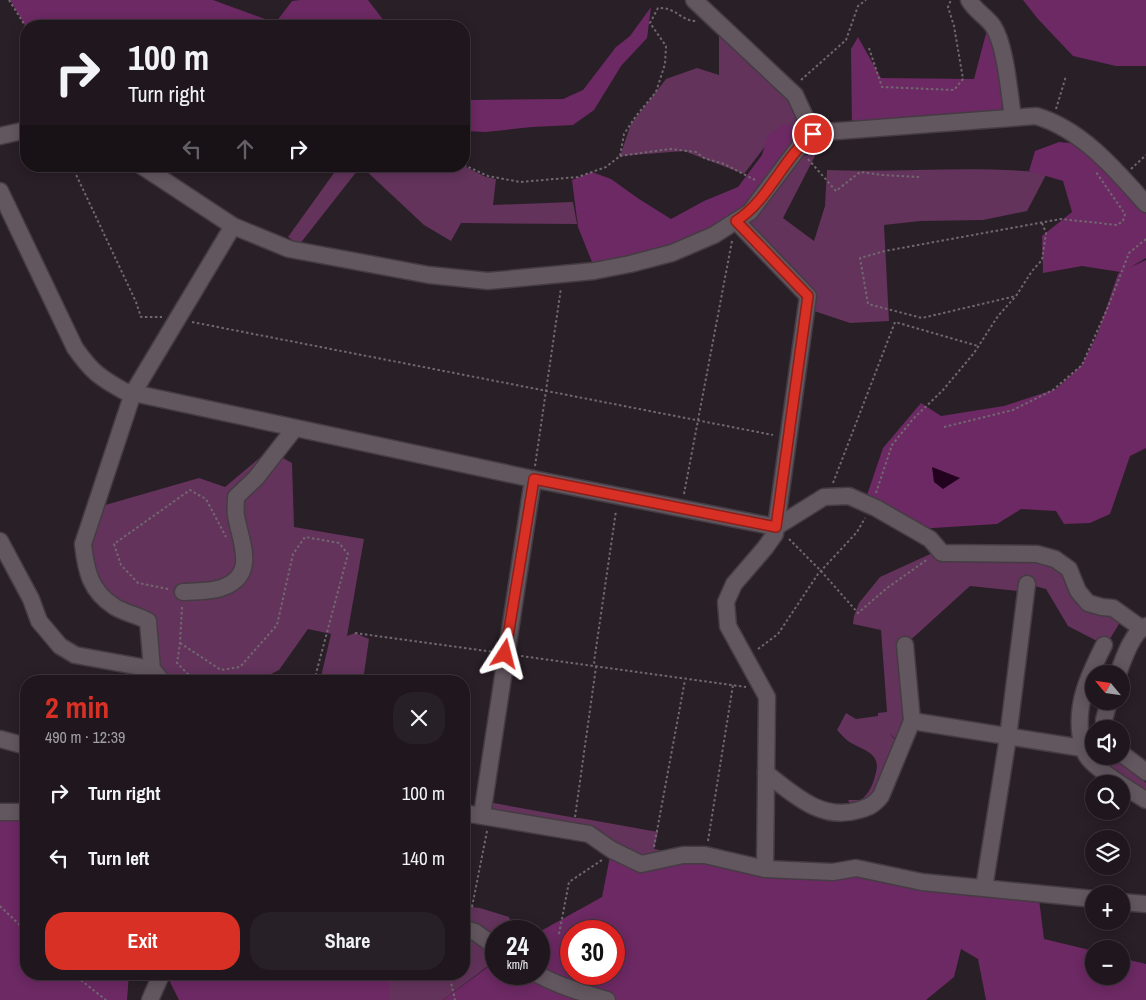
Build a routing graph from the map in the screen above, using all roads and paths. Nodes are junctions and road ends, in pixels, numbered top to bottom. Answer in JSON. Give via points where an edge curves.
{"nodes":[{"id":1,"x":9,"y":0,"type":"edge"},
{"id":2,"x":694,"y":0,"type":"edge"},
{"id":3,"x":866,"y":0,"type":"edge"},
{"id":4,"x":950,"y":0,"type":"edge"},
{"id":5,"x":969,"y":0,"type":"edge"},
{"id":6,"x":712,"y":15,"type":"junction"},
{"id":7,"x":22,"y":20,"type":"edge"},
{"id":8,"x":869,"y":48,"type":"dead end"},
{"id":9,"x":1066,"y":76,"type":"dead end"},
{"id":10,"x":790,"y":90,"type":"junction"},
{"id":11,"x":1013,"y":117,"type":"junction"},
{"id":12,"x":1053,"y":121,"type":"junction"},
{"id":13,"x":20,"y":131,"type":"edge"},
{"id":14,"x":813,"y":134,"type":"junction"},
{"id":15,"x":0,"y":136,"type":"edge"},
{"id":16,"x":798,"y":148,"type":"junction"},
{"id":17,"x":1146,"y":155,"type":"edge"},
{"id":18,"x":620,"y":156,"type":"junction"},
{"id":19,"x":470,"y":168,"type":"edge"},
{"id":20,"x":75,"y":172,"type":"edge"},
{"id":21,"x":151,"y":172,"type":"edge"},
{"id":22,"x":1096,"y":172,"type":"dead end"},
{"id":23,"x":919,"y":177,"type":"dead end"},
{"id":24,"x":1122,"y":177,"type":"junction"},
{"id":25,"x":769,"y":187,"type":"junction"},
{"id":26,"x":0,"y":191,"type":"edge"},
{"id":27,"x":1146,"y":204,"type":"edge"},
{"id":28,"x":736,"y":221,"type":"junction"},
{"id":29,"x":1042,"y":223,"type":"junction"},
{"id":30,"x":233,"y":226,"type":"junction"},
{"id":31,"x":1146,"y":239,"type":"edge"},
{"id":32,"x":564,"y":274,"type":"junction"},
{"id":33,"x":1016,"y":296,"type":"junction"},
{"id":34,"x":176,"y":319,"type":"junction"},
{"id":35,"x":978,"y":346,"type":"junction"},
{"id":36,"x":546,"y":391,"type":"junction"},
{"id":37,"x":133,"y":393,"type":"junction"},
{"id":38,"x":698,"y":421,"type":"junction"},
{"id":39,"x":944,"y":427,"type":"dead end"},
{"id":40,"x":295,"y":428,"type":"junction"},
{"id":41,"x":788,"y":438,"type":"junction"},
{"id":42,"x":534,"y":479,"type":"junction"},
{"id":43,"x":618,"y":495,"type":"junction"},
{"id":44,"x":828,"y":497,"type":"junction"},
{"id":45,"x":683,"y":501,"type":"dead end"},
{"id":46,"x":872,"y":506,"type":"junction"},
{"id":47,"x":776,"y":527,"type":"junction"},
{"id":48,"x":0,"y":541,"type":"edge"},
{"id":49,"x":229,"y":544,"type":"dead end"},
{"id":50,"x":939,"y":550,"type":"junction"},
{"id":51,"x":821,"y":571,"type":"junction"},
{"id":52,"x":1027,"y":584,"type":"dead end"},
{"id":53,"x":183,"y":592,"type":"junction"},
{"id":54,"x":1144,"y":627,"type":"edge"},
{"id":55,"x":355,"y":633,"type":"dead end"},
{"id":56,"x":180,"y":643,"type":"junction"},
{"id":57,"x":905,"y":645,"type":"dead end"},
{"id":58,"x":1104,"y":645,"type":"dead end"},
{"id":59,"x":505,"y":654,"type":"junction"},
{"id":60,"x":746,"y":658,"type":"junction"},
{"id":61,"x":1121,"y":665,"type":"edge"},
{"id":62,"x":596,"y":667,"type":"junction"},
{"id":63,"x":157,"y":675,"type":"edge"},
{"id":64,"x":189,"y":675,"type":"edge"},
{"id":65,"x":316,"y":675,"type":"edge"},
{"id":66,"x":685,"y":679,"type":"junction"},
{"id":67,"x":733,"y":686,"type":"junction"},
{"id":68,"x":763,"y":690,"type":"junction"},
{"id":69,"x":912,"y":721,"type":"junction"},
{"id":70,"x":1008,"y":736,"type":"junction"},
{"id":71,"x":0,"y":739,"type":"edge"},
{"id":72,"x":20,"y":744,"type":"edge"},
{"id":73,"x":1082,"y":748,"type":"junction"},
{"id":74,"x":1130,"y":760,"type":"edge"},
{"id":75,"x":1146,"y":772,"type":"edge"},
{"id":76,"x":766,"y":773,"type":"junction"},
{"id":77,"x":1146,"y":800,"type":"edge"},
{"id":78,"x":0,"y":812,"type":"edge"},
{"id":79,"x":20,"y":812,"type":"edge"},
{"id":80,"x":470,"y":814,"type":"edge"},
{"id":81,"x":486,"y":816,"type":"junction"},
{"id":82,"x":575,"y":817,"type":"dead end"},
{"id":83,"x":612,"y":850,"type":"junction"},
{"id":84,"x":705,"y":855,"type":"junction"},
{"id":85,"x":652,"y":862,"type":"junction"},
{"id":86,"x":765,"y":869,"type":"junction"},
{"id":87,"x":984,"y":888,"type":"junction"},
{"id":88,"x":1085,"y":898,"type":"edge"},
{"id":89,"x":1130,"y":903,"type":"edge"},
{"id":90,"x":1146,"y":904,"type":"edge"},
{"id":91,"x":0,"y":906,"type":"edge"},
{"id":92,"x":472,"y":907,"type":"dead end"},
{"id":93,"x":20,"y":924,"type":"edge"},
{"id":94,"x":470,"y":931,"type":"edge"},
{"id":95,"x":559,"y":934,"type":"dead end"},
{"id":96,"x":485,"y":939,"type":"edge"},
{"id":97,"x":81,"y":980,"type":"edge"},
{"id":98,"x":159,"y":980,"type":"edge"},
{"id":99,"x":449,"y":980,"type":"edge"},
{"id":100,"x":550,"y":981,"type":"edge"},
{"id":101,"x":106,"y":1000,"type":"edge"},
{"id":102,"x":150,"y":1000,"type":"edge"},
{"id":103,"x":454,"y":1000,"type":"edge"},
{"id":104,"x":607,"y":1000,"type":"edge"}],
"edges":[{"from":1,"to":7,"type":"path"},
{"from":2,"to":6,"type":"street"},
{"from":3,"to":10,"type":"path","via":[[858,6],[846,40]]},
{"from":4,"to":8,"type":"path","via":[[948,7],[963,79],[954,90],[882,87]]},
{"from":5,"to":11,"type":"street","via":[[993,25],[1001,45]]},
{"from":6,"to":10,"type":"street"},
{"from":6,"to":18,"type":"path","via":[[701,21],[690,21],[668,7],[658,8],[650,23],[666,46],[665,64],[656,92],[624,134]]},
{"from":9,"to":12,"type":"path"},
{"from":10,"to":14,"type":"street"},
{"from":11,"to":12,"type":"street","via":[[1036,116]]},
{"from":11,"to":14,"type":"street"},
{"from":12,"to":24,"type":"street","via":[[1089,145]]},
{"from":13,"to":15,"type":"street"},
{"from":14,"to":16,"type":"street"},
{"from":16,"to":23,"type":"path","via":[[836,190],[860,172]]},
{"from":16,"to":25,"type":"street"},
{"from":17,"to":24,"type":"path"},
{"from":18,"to":19,"type":"path","via":[[606,167],[578,177],[520,182],[488,176]]},
{"from":18,"to":25,"type":"path","via":[[670,149],[696,152]]},
{"from":20,"to":34,"type":"path","via":[[136,302],[140,317]]},
{"from":21,"to":30,"type":"street"},
{"from":22,"to":29,"type":"path","via":[[1124,214],[1123,221],[1117,225],[1061,219]]},
{"from":24,"to":27,"type":"street"},
{"from":25,"to":28,"type":"street","via":[[750,212]]},
{"from":26,"to":37,"type":"street","via":[[75,348],[98,376]]},
{"from":28,"to":32,"type":"street","via":[[714,235],[672,253],[630,264]]},
{"from":28,"to":38,"type":"path"},
{"from":28,"to":41,"type":"street","via":[[808,296]]},
{"from":29,"to":33,"type":"path","via":[[1046,233],[1042,260]]},
{"from":29,"to":33,"type":"path","via":[[885,250],[860,258],[868,304],[922,318]]},
{"from":30,"to":32,"type":"street","via":[[289,250],[444,277],[488,282]]},
{"from":30,"to":34,"type":"street"},
{"from":31,"to":39,"type":"path","via":[[1128,253],[1082,365],[1053,390],[1013,410]]},
{"from":32,"to":36,"type":"path"},
{"from":33,"to":35,"type":"path"},
{"from":34,"to":36,"type":"path"},
{"from":34,"to":37,"type":"street"},
{"from":35,"to":44,"type":"path","via":[[895,322]]},
{"from":35,"to":46,"type":"path","via":[[892,445]]},
{"from":36,"to":38,"type":"path"},
{"from":36,"to":42,"type":"path"},
{"from":37,"to":40,"type":"street"},
{"from":37,"to":63,"type":"street","via":[[83,544],[86,569],[97,592],[116,608],[148,621]]},
{"from":38,"to":41,"type":"path"},
{"from":38,"to":45,"type":"path"},
{"from":40,"to":42,"type":"street"},
{"from":40,"to":53,"type":"street","via":[[256,478],[236,496],[235,514],[244,550],[244,566],[238,579],[221,588]]},
{"from":41,"to":47,"type":"street"},
{"from":42,"to":43,"type":"street"},
{"from":42,"to":59,"type":"street"},
{"from":43,"to":47,"type":"street"},
{"from":43,"to":62,"type":"path","via":[[594,662]]},
{"from":44,"to":46,"type":"street","via":[[849,496]]},
{"from":44,"to":47,"type":"street"},
{"from":46,"to":50,"type":"street","via":[[930,539]]},
{"from":46,"to":51,"type":"path","via":[[856,532]]},
{"from":47,"to":51,"type":"path"},
{"from":47,"to":60,"type":"street","via":[[765,548],[734,584],[726,602],[728,626]]},
{"from":48,"to":63,"type":"street","via":[[39,621],[60,646],[75,655]]},
{"from":49,"to":53,"type":"path","via":[[206,499],[190,490],[114,544],[121,565],[138,583]]},
{"from":50,"to":51,"type":"path","via":[[858,613]]},
{"from":50,"to":54,"type":"street","via":[[942,553],[1037,554],[1055,559],[1069,569],[1078,591],[1088,602],[1113,608]]},
{"from":51,"to":60,"type":"path","via":[[778,634]]},
{"from":52,"to":70,"type":"street"},
{"from":53,"to":56,"type":"path"},
{"from":54,"to":61,"type":"street","via":[[1127,650]]},
{"from":55,"to":59,"type":"path"},
{"from":56,"to":64,"type":"path","via":[[177,663]]},
{"from":56,"to":65,"type":"path","via":[[221,670],[240,667],[277,625],[293,554],[305,537],[339,543],[348,554]]},
{"from":57,"to":69,"type":"street"},
{"from":58,"to":73,"type":"street","via":[[1088,677],[1080,708]]},
{"from":59,"to":62,"type":"path"},
{"from":59,"to":81,"type":"street"},
{"from":60,"to":68,"type":"street"},
{"from":62,"to":66,"type":"path"},
{"from":62,"to":82,"type":"path"},
{"from":66,"to":67,"type":"path"},
{"from":66,"to":85,"type":"path"},
{"from":67,"to":68,"type":"path"},
{"from":67,"to":84,"type":"path"},
{"from":68,"to":76,"type":"street","via":[[767,697]]},
{"from":69,"to":70,"type":"street"},
{"from":69,"to":76,"type":"street","via":[[875,804],[852,812],[827,812],[802,801]]},
{"from":70,"to":73,"type":"street"},
{"from":70,"to":87,"type":"street"},
{"from":71,"to":72,"type":"street"},
{"from":73,"to":77,"type":"street","via":[[1098,767]]},
{"from":74,"to":75,"type":"street"},
{"from":76,"to":86,"type":"street"},
{"from":78,"to":79,"type":"street"},
{"from":80,"to":81,"type":"street"},
{"from":81,"to":83,"type":"street","via":[[589,834]]},
{"from":81,"to":92,"type":"path"},
{"from":83,"to":85,"type":"street","via":[[641,864]]},
{"from":83,"to":95,"type":"path","via":[[569,882]]},
{"from":84,"to":85,"type":"street","via":[[683,854]]},
{"from":84,"to":86,"type":"street"},
{"from":86,"to":87,"type":"street","via":[[833,872],[856,868],[922,882]]},
{"from":87,"to":88,"type":"street"},
{"from":89,"to":90,"type":"street"},
{"from":91,"to":93,"type":"path"},
{"from":94,"to":96,"type":"street"},
{"from":97,"to":101,"type":"path"},
{"from":98,"to":102,"type":"street"},
{"from":99,"to":103,"type":"path"},
{"from":100,"to":104,"type":"street"}]}
